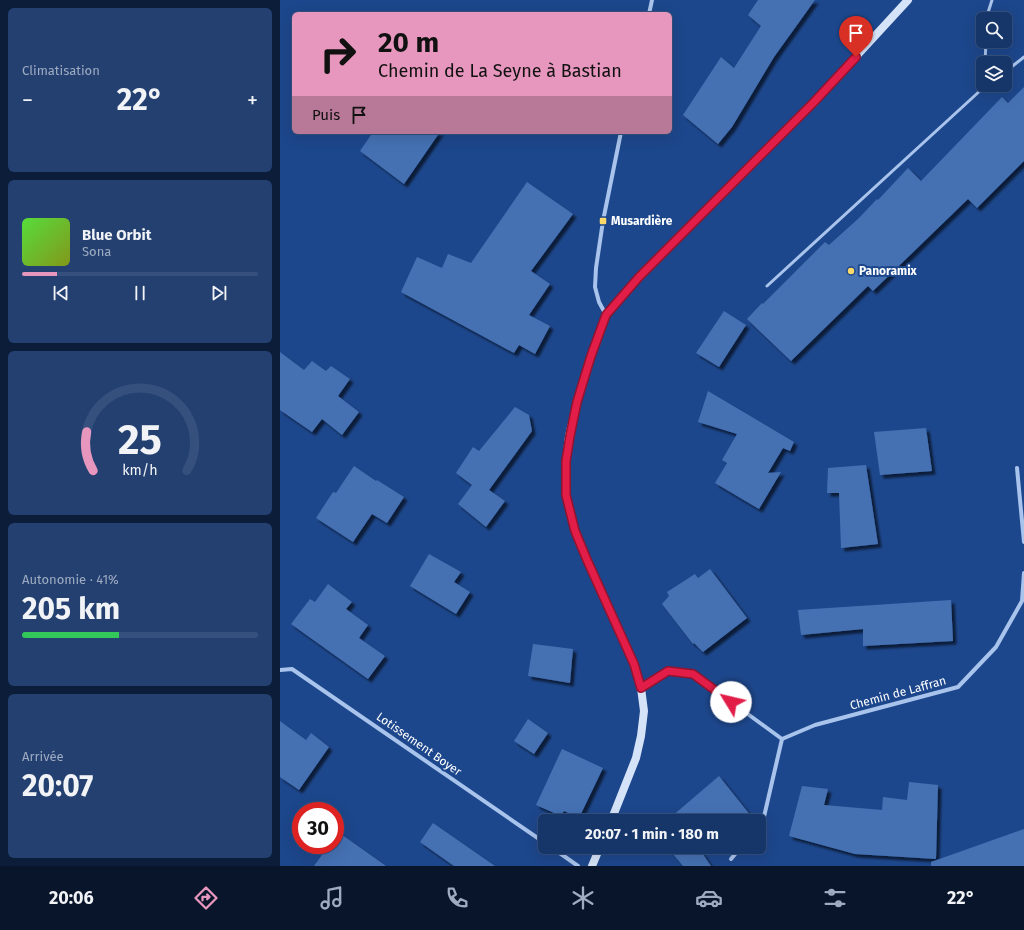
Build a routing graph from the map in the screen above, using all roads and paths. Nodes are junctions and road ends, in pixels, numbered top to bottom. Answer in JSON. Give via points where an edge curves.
{"nodes":[{"id":1,"x":652,"y":0,"type":"edge"},
{"id":2,"x":908,"y":0,"type":"edge"},
{"id":3,"x":992,"y":0,"type":"edge"},
{"id":4,"x":649,"y":12,"type":"edge"},
{"id":5,"x":988,"y":12,"type":"edge"},
{"id":6,"x":1024,"y":57,"type":"edge"},
{"id":7,"x":1012,"y":66,"type":"edge"},
{"id":8,"x":980,"y":92,"type":"edge"},
{"id":9,"x":622,"y":134,"type":"edge"},
{"id":10,"x":767,"y":286,"type":"dead end"},
{"id":11,"x":606,"y":315,"type":"junction"},
{"id":12,"x":1017,"y":468,"type":"dead end"},
{"id":13,"x":1024,"y":542,"type":"edge"},
{"id":14,"x":1024,"y":573,"type":"edge"},
{"id":15,"x":280,"y":670,"type":"edge"},
{"id":16,"x":641,"y":688,"type":"junction"},
{"id":17,"x":782,"y":739,"type":"junction"},
{"id":18,"x":614,"y":814,"type":"edge"},
{"id":19,"x":765,"y":814,"type":"edge"},
{"id":20,"x":538,"y":838,"type":"edge"},
{"id":21,"x":561,"y":854,"type":"edge"},
{"id":22,"x":597,"y":854,"type":"edge"},
{"id":23,"x":735,"y":854,"type":"edge"},
{"id":24,"x":731,"y":859,"type":"dead end"},
{"id":25,"x":578,"y":866,"type":"edge"},
{"id":26,"x":592,"y":866,"type":"edge"}],
"edges":[{"from":1,"to":4,"type":"street"},
{"from":2,"to":11,"type":"street","via":[[814,102],[639,277]]},
{"from":3,"to":5,"type":"lane"},
{"from":6,"to":7,"type":"lane"},
{"from":8,"to":10,"type":"lane"},
{"from":9,"to":11,"type":"street","via":[[596,268],[595,286]]},
{"from":11,"to":16,"type":"street","via":[[577,402],[566,461],[566,495],[575,531],[634,664]]},
{"from":12,"to":13,"type":"street"},
{"from":14,"to":17,"type":"street","name":"Chemin de Laffran","via":[[1022,601],[996,647],[958,687],[815,726]]},
{"from":15,"to":20,"type":"street","name":"Lotissement Boyer","via":[[292,669]]},
{"from":16,"to":17,"type":"street","via":[[668,671],[693,674]]},
{"from":16,"to":18,"type":"street","via":[[644,711],[641,736],[636,758]]},
{"from":17,"to":19,"type":"street"},
{"from":21,"to":25,"type":"street"},
{"from":22,"to":26,"type":"street"},
{"from":23,"to":24,"type":"street"}]}
